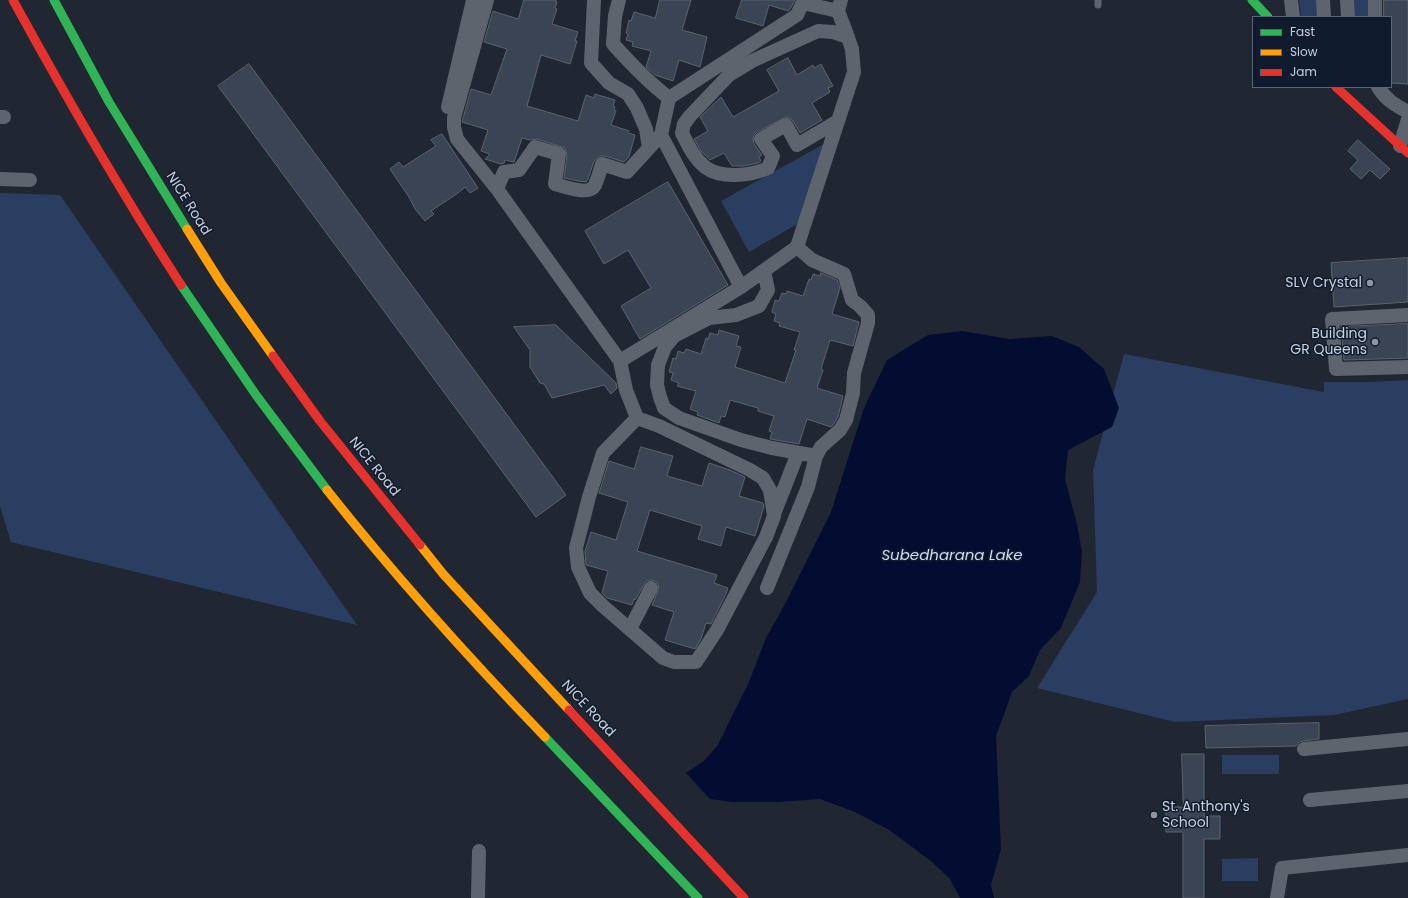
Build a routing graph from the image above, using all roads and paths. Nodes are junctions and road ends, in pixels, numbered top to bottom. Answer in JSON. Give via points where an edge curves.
{"nodes":[{"id":1,"x":13,"y":0,"type":"edge"},
{"id":2,"x":54,"y":0,"type":"edge"},
{"id":3,"x":473,"y":0,"type":"edge"},
{"id":4,"x":487,"y":0,"type":"edge"},
{"id":5,"x":594,"y":0,"type":"edge"},
{"id":6,"x":619,"y":0,"type":"edge"},
{"id":7,"x":1252,"y":0,"type":"edge"},
{"id":8,"x":1291,"y":0,"type":"edge"},
{"id":9,"x":1323,"y":0,"type":"edge"},
{"id":10,"x":1347,"y":0,"type":"edge"},
{"id":11,"x":1375,"y":0,"type":"edge"},
{"id":12,"x":803,"y":2,"type":"edge"},
{"id":13,"x":839,"y":6,"type":"edge"},
{"id":14,"x":1267,"y":16,"type":"edge"},
{"id":15,"x":1293,"y":16,"type":"edge"},
{"id":16,"x":1324,"y":16,"type":"edge"},
{"id":17,"x":1348,"y":16,"type":"edge"},
{"id":18,"x":1375,"y":16,"type":"edge"},
{"id":19,"x":848,"y":37,"type":"junction"},
{"id":20,"x":1337,"y":88,"type":"edge"},
{"id":21,"x":1379,"y":88,"type":"edge"},
{"id":22,"x":669,"y":98,"type":"junction"},
{"id":23,"x":448,"y":108,"type":"dead end"},
{"id":24,"x":1408,"y":112,"type":"edge"},
{"id":25,"x":1408,"y":118,"type":"edge"},
{"id":26,"x":838,"y":122,"type":"junction"},
{"id":27,"x":661,"y":135,"type":"junction"},
{"id":28,"x":649,"y":148,"type":"junction"},
{"id":29,"x":1404,"y":150,"type":"edge"},
{"id":30,"x":0,"y":179,"type":"edge"},
{"id":31,"x":30,"y":180,"type":"dead end"},
{"id":32,"x":497,"y":189,"type":"junction"},
{"id":33,"x":797,"y":247,"type":"junction"},
{"id":34,"x":764,"y":270,"type":"junction"},
{"id":35,"x":741,"y":287,"type":"junction"},
{"id":36,"x":1408,"y":315,"type":"edge"},
{"id":37,"x":620,"y":361,"type":"junction"},
{"id":38,"x":1408,"y":367,"type":"edge"},
{"id":39,"x":637,"y":418,"type":"junction"},
{"id":40,"x":798,"y":453,"type":"junction"},
{"id":41,"x":816,"y":456,"type":"junction"},
{"id":42,"x":774,"y":516,"type":"junction"},
{"id":43,"x":651,"y":588,"type":"dead end"},
{"id":44,"x":767,"y":588,"type":"dead end"},
{"id":45,"x":630,"y":629,"type":"junction"},
{"id":46,"x":1408,"y":739,"type":"edge"},
{"id":47,"x":1304,"y":750,"type":"dead end"},
{"id":48,"x":1408,"y":792,"type":"edge"},
{"id":49,"x":1310,"y":800,"type":"dead end"},
{"id":50,"x":479,"y":851,"type":"dead end"},
{"id":51,"x":1408,"y":855,"type":"edge"},
{"id":52,"x":478,"y":898,"type":"edge"},
{"id":53,"x":698,"y":898,"type":"edge"},
{"id":54,"x":744,"y":898,"type":"edge"},
{"id":55,"x":1277,"y":898,"type":"edge"}],
"edges":[{"from":1,"to":53,"type":"main road","via":[[108,170],[174,276],[233,364],[296,449],[434,618]]},
{"from":2,"to":54,"type":"main road","name":"NICE Road","via":[[152,174],[221,283],[320,421],[444,575]]},
{"from":3,"to":23,"type":"street"},
{"from":4,"to":32,"type":"street","via":[[454,118],[454,127],[457,139]]},
{"from":5,"to":28,"type":"street","via":[[591,63],[609,83],[628,94],[646,129]]},
{"from":6,"to":22,"type":"street","via":[[613,44],[649,83]]},
{"from":7,"to":14,"type":"main road"},
{"from":8,"to":15,"type":"street"},
{"from":9,"to":16,"type":"street"},
{"from":10,"to":17,"type":"street"},
{"from":11,"to":18,"type":"street"},
{"from":12,"to":13,"type":"street"},
{"from":12,"to":22,"type":"street","via":[[797,15]]},
{"from":13,"to":19,"type":"street"},
{"from":19,"to":26,"type":"street","via":[[854,72]]},
{"from":19,"to":26,"type":"street","via":[[818,31],[752,61],[729,75],[690,116],[684,124],[682,133],[691,151],[705,167],[718,173],[747,175],[768,168],[773,156],[761,140],[786,125],[797,145]]},
{"from":20,"to":29,"type":"main road"},
{"from":21,"to":24,"type":"street","via":[[1393,104]]},
{"from":22,"to":27,"type":"street"},
{"from":25,"to":29,"type":"street"},
{"from":26,"to":33,"type":"street"},
{"from":27,"to":28,"type":"street"},
{"from":27,"to":35,"type":"street"},
{"from":28,"to":32,"type":"street","via":[[627,172],[602,164],[595,186],[587,191],[555,184],[559,154],[535,147],[518,170],[504,172]]},
{"from":30,"to":31,"type":"street"},
{"from":32,"to":37,"type":"street"},
{"from":33,"to":34,"type":"street"},
{"from":33,"to":41,"type":"street","via":[[812,260],[844,274],[852,300],[868,315],[846,420]]},
{"from":34,"to":35,"type":"street"},
{"from":34,"to":40,"type":"street","via":[[768,290],[759,306],[736,314],[709,318],[674,336],[665,348],[658,365],[657,385],[664,408],[679,418],[742,440]]},
{"from":35,"to":37,"type":"street"},
{"from":36,"to":38,"type":"street","via":[[1332,319],[1336,369]]},
{"from":37,"to":39,"type":"street","via":[[626,390]]},
{"from":39,"to":42,"type":"street","via":[[659,426],[763,478],[770,490]]},
{"from":39,"to":45,"type":"street","via":[[604,453],[576,548],[578,567],[590,593]]},
{"from":40,"to":41,"type":"street"},
{"from":40,"to":42,"type":"street"},
{"from":41,"to":44,"type":"street","via":[[808,487]]},
{"from":42,"to":45,"type":"street","via":[[766,537],[717,630],[696,662],[674,662],[663,658]]},
{"from":43,"to":45,"type":"street"},
{"from":46,"to":47,"type":"street"},
{"from":48,"to":49,"type":"street"},
{"from":50,"to":52,"type":"street"},
{"from":51,"to":55,"type":"street","via":[[1282,868]]}]}
